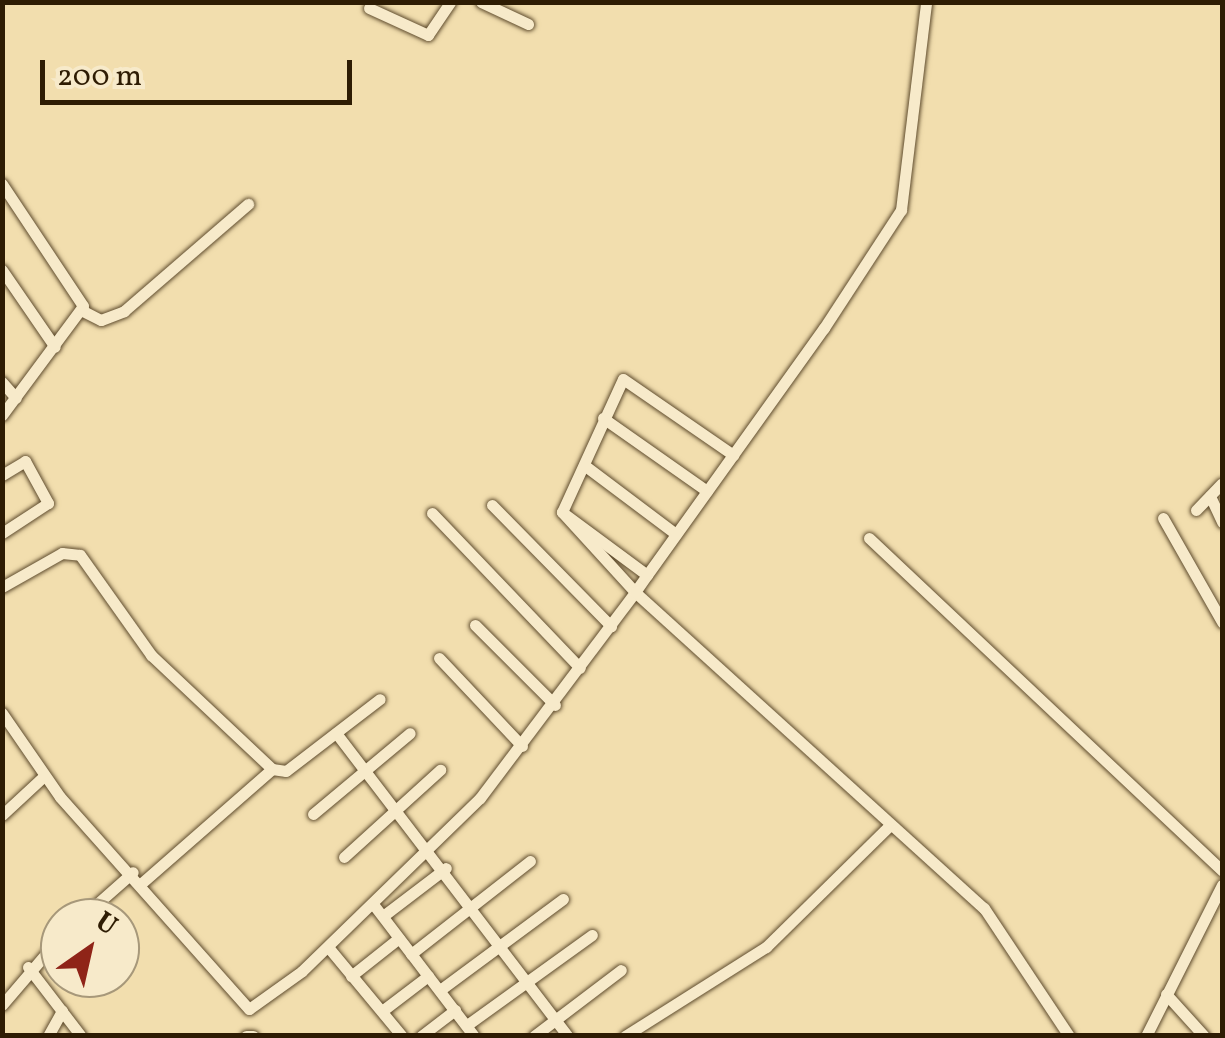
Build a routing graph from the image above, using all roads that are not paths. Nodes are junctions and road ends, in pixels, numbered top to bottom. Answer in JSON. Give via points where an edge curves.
{"nodes":[{"id":1,"x":450,"y":2,"type":"edge"},
{"id":2,"x":481,"y":2,"type":"edge"},
{"id":3,"x":926,"y":2,"type":"edge"},
{"id":4,"x":370,"y":8,"type":"dead end"},
{"id":5,"x":528,"y":24,"type":"dead end"},
{"id":6,"x":2,"y":184,"type":"edge"},
{"id":7,"x":248,"y":204,"type":"dead end"},
{"id":8,"x":2,"y":270,"type":"edge"},
{"id":9,"x":82,"y":311,"type":"junction"},
{"id":10,"x":55,"y":347,"type":"junction"},
{"id":11,"x":2,"y":382,"type":"edge"},
{"id":12,"x":16,"y":398,"type":"junction"},
{"id":13,"x":2,"y":416,"type":"edge"},
{"id":14,"x":603,"y":418,"type":"junction"},
{"id":15,"x":733,"y":455,"type":"junction"},
{"id":16,"x":584,"y":465,"type":"junction"},
{"id":17,"x":2,"y":475,"type":"edge"},
{"id":18,"x":1222,"y":483,"type":"edge"},
{"id":19,"x":708,"y":491,"type":"junction"},
{"id":20,"x":1210,"y":496,"type":"junction"},
{"id":21,"x":492,"y":505,"type":"dead end"},
{"id":22,"x":1196,"y":510,"type":"dead end"},
{"id":23,"x":562,"y":512,"type":"junction"},
{"id":24,"x":432,"y":513,"type":"dead end"},
{"id":25,"x":1163,"y":518,"type":"dead end"},
{"id":26,"x":1222,"y":522,"type":"edge"},
{"id":27,"x":2,"y":533,"type":"edge"},
{"id":28,"x":676,"y":534,"type":"junction"},
{"id":29,"x":868,"y":538,"type":"dead end"},
{"id":30,"x":647,"y":576,"type":"junction"},
{"id":31,"x":2,"y":586,"type":"edge"},
{"id":32,"x":635,"y":592,"type":"junction"},
{"id":33,"x":1222,"y":622,"type":"edge"},
{"id":34,"x":475,"y":625,"type":"dead end"},
{"id":35,"x":610,"y":626,"type":"junction"},
{"id":36,"x":439,"y":658,"type":"dead end"},
{"id":37,"x":580,"y":668,"type":"junction"},
{"id":38,"x":380,"y":698,"type":"dead end"},
{"id":39,"x":554,"y":704,"type":"junction"},
{"id":40,"x":2,"y":713,"type":"edge"},
{"id":41,"x":410,"y":733,"type":"dead end"},
{"id":42,"x":336,"y":734,"type":"junction"},
{"id":43,"x":522,"y":746,"type":"junction"},
{"id":44,"x":272,"y":769,"type":"junction"},
{"id":45,"x":440,"y":770,"type":"dead end"},
{"id":46,"x":366,"y":772,"type":"junction"},
{"id":47,"x":44,"y":776,"type":"junction"},
{"id":48,"x":397,"y":811,"type":"junction"},
{"id":49,"x":314,"y":814,"type":"dead end"},
{"id":50,"x":2,"y":815,"type":"edge"},
{"id":51,"x":888,"y":827,"type":"junction"},
{"id":52,"x":430,"y":847,"type":"junction"},
{"id":53,"x":344,"y":857,"type":"dead end"},
{"id":54,"x":530,"y":861,"type":"dead end"},
{"id":55,"x":446,"y":868,"type":"junction"},
{"id":56,"x":1222,"y":871,"type":"edge"},
{"id":57,"x":133,"y":872,"type":"junction"},
{"id":58,"x":142,"y":883,"type":"junction"},
{"id":59,"x":1222,"y":885,"type":"edge"},
{"id":60,"x":104,"y":898,"type":"edge"},
{"id":61,"x":563,"y":899,"type":"dead end"},
{"id":62,"x":373,"y":904,"type":"junction"},
{"id":63,"x":473,"y":904,"type":"junction"},
{"id":64,"x":382,"y":916,"type":"junction"},
{"id":65,"x":592,"y":936,"type":"dead end"},
{"id":66,"x":400,"y":938,"type":"junction"},
{"id":67,"x":504,"y":944,"type":"junction"},
{"id":68,"x":328,"y":948,"type":"junction"},
{"id":69,"x":412,"y":954,"type":"junction"},
{"id":70,"x":40,"y":956,"type":"edge"},
{"id":71,"x":28,"y":967,"type":"junction"},
{"id":72,"x":621,"y":970,"type":"dead end"},
{"id":73,"x":352,"y":976,"type":"junction"},
{"id":74,"x":428,"y":976,"type":"junction"},
{"id":75,"x":530,"y":982,"type":"junction"},
{"id":76,"x":440,"y":990,"type":"junction"},
{"id":77,"x":1166,"y":994,"type":"junction"},
{"id":78,"x":2,"y":1005,"type":"edge"},
{"id":79,"x":455,"y":1010,"type":"junction"},
{"id":80,"x":382,"y":1011,"type":"junction"},
{"id":81,"x":62,"y":1012,"type":"junction"},
{"id":82,"x":555,"y":1019,"type":"junction"},
{"id":83,"x":470,"y":1030,"type":"edge"},
{"id":84,"x":48,"y":1036,"type":"edge"},
{"id":85,"x":81,"y":1036,"type":"edge"},
{"id":86,"x":402,"y":1036,"type":"edge"},
{"id":87,"x":421,"y":1036,"type":"edge"},
{"id":88,"x":534,"y":1036,"type":"edge"},
{"id":89,"x":568,"y":1036,"type":"edge"},
{"id":90,"x":625,"y":1036,"type":"edge"},
{"id":91,"x":1069,"y":1036,"type":"edge"},
{"id":92,"x":1146,"y":1036,"type":"edge"},
{"id":93,"x":1204,"y":1036,"type":"edge"}],
"edges":[{"from":1,"to":4,"type":"street","via":[[428,35]]},
{"from":2,"to":5,"type":"street"},
{"from":3,"to":15,"type":"street","via":[[902,210]]},
{"from":6,"to":9,"type":"street"},
{"from":7,"to":9,"type":"street","via":[[124,311],[101,320]]},
{"from":8,"to":10,"type":"street"},
{"from":9,"to":10,"type":"street"},
{"from":10,"to":12,"type":"street"},
{"from":11,"to":12,"type":"street"},
{"from":12,"to":13,"type":"street"},
{"from":14,"to":15,"type":"street","via":[[623,379]]},
{"from":14,"to":16,"type":"street"},
{"from":14,"to":19,"type":"street"},
{"from":15,"to":19,"type":"street"},
{"from":16,"to":23,"type":"street"},
{"from":16,"to":28,"type":"street"},
{"from":17,"to":27,"type":"street","via":[[24,461],[48,502]]},
{"from":18,"to":20,"type":"street"},
{"from":19,"to":28,"type":"street"},
{"from":20,"to":22,"type":"street"},
{"from":20,"to":26,"type":"street"},
{"from":21,"to":35,"type":"street"},
{"from":23,"to":30,"type":"street"},
{"from":23,"to":32,"type":"street"},
{"from":24,"to":37,"type":"street"},
{"from":25,"to":33,"type":"street"},
{"from":28,"to":30,"type":"street"},
{"from":29,"to":56,"type":"street"},
{"from":30,"to":32,"type":"street"},
{"from":31,"to":44,"type":"street","via":[[62,553],[80,555],[150,655]]},
{"from":32,"to":35,"type":"street"},
{"from":32,"to":51,"type":"street"},
{"from":34,"to":39,"type":"street"},
{"from":35,"to":37,"type":"street"},
{"from":36,"to":43,"type":"street"},
{"from":37,"to":39,"type":"street"},
{"from":38,"to":42,"type":"street"},
{"from":39,"to":43,"type":"street"},
{"from":40,"to":47,"type":"street"},
{"from":41,"to":46,"type":"street"},
{"from":42,"to":44,"type":"street","via":[[286,771]]},
{"from":42,"to":46,"type":"street"},
{"from":43,"to":52,"type":"street"},
{"from":44,"to":58,"type":"street"},
{"from":45,"to":48,"type":"street"},
{"from":46,"to":48,"type":"street"},
{"from":46,"to":49,"type":"street"},
{"from":47,"to":50,"type":"street"},
{"from":47,"to":57,"type":"street"},
{"from":48,"to":52,"type":"street"},
{"from":48,"to":53,"type":"street"},
{"from":51,"to":90,"type":"street","via":[[766,947]]},
{"from":51,"to":91,"type":"street","via":[[984,908]]},
{"from":52,"to":55,"type":"street"},
{"from":52,"to":62,"type":"street"},
{"from":54,"to":63,"type":"street"},
{"from":55,"to":63,"type":"street"},
{"from":55,"to":64,"type":"street"},
{"from":57,"to":58,"type":"street"},
{"from":57,"to":60,"type":"street"},
{"from":58,"to":68,"type":"street","via":[[249,1010]]},
{"from":59,"to":77,"type":"street"},
{"from":61,"to":67,"type":"street"},
{"from":62,"to":64,"type":"street"},
{"from":62,"to":68,"type":"street"},
{"from":63,"to":67,"type":"street"},
{"from":63,"to":69,"type":"street"},
{"from":64,"to":66,"type":"street"},
{"from":65,"to":75,"type":"street"},
{"from":66,"to":69,"type":"street"},
{"from":66,"to":73,"type":"street"},
{"from":67,"to":75,"type":"street"},
{"from":67,"to":76,"type":"street"},
{"from":68,"to":73,"type":"street"},
{"from":69,"to":74,"type":"street"},
{"from":70,"to":71,"type":"street"},
{"from":71,"to":78,"type":"street"},
{"from":71,"to":81,"type":"street"},
{"from":72,"to":82,"type":"street"},
{"from":73,"to":80,"type":"street"},
{"from":74,"to":76,"type":"street"},
{"from":74,"to":80,"type":"street"},
{"from":75,"to":82,"type":"street"},
{"from":75,"to":83,"type":"street"},
{"from":76,"to":79,"type":"street"},
{"from":77,"to":92,"type":"street"},
{"from":77,"to":93,"type":"street"},
{"from":79,"to":83,"type":"street"},
{"from":79,"to":87,"type":"street"},
{"from":80,"to":86,"type":"street"},
{"from":81,"to":84,"type":"street"},
{"from":81,"to":85,"type":"street"},
{"from":82,"to":88,"type":"street"},
{"from":82,"to":89,"type":"street"}]}
